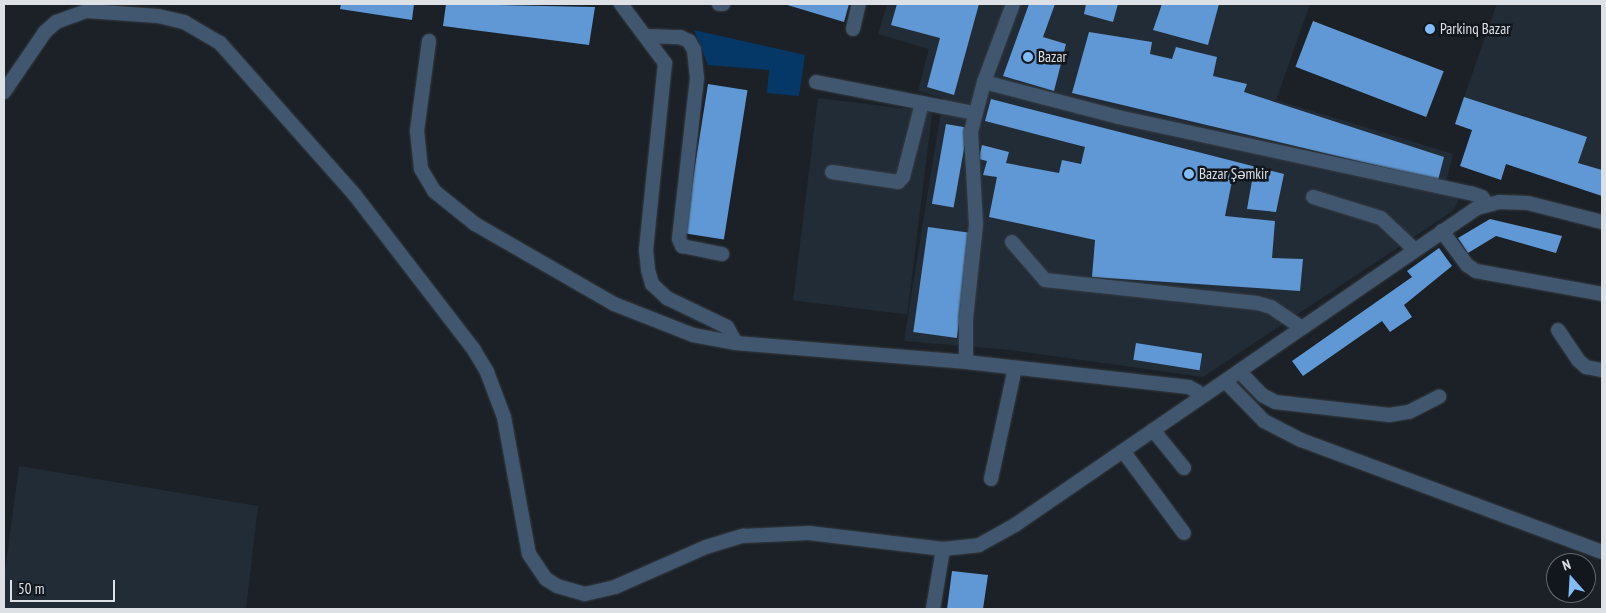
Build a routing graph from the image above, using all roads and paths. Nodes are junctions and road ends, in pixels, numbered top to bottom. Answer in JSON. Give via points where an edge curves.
{"nodes":[{"id":1,"x":621,"y":4,"type":"edge"},
{"id":2,"x":719,"y":4,"type":"edge"},
{"id":3,"x":723,"y":4,"type":"edge"},
{"id":4,"x":859,"y":4,"type":"edge"},
{"id":5,"x":1013,"y":4,"type":"edge"},
{"id":6,"x":853,"y":28,"type":"dead end"},
{"id":7,"x":647,"y":36,"type":"junction"},
{"id":8,"x":429,"y":41,"type":"dead end"},
{"id":9,"x":816,"y":82,"type":"dead end"},
{"id":10,"x":984,"y":82,"type":"junction"},
{"id":11,"x":4,"y":92,"type":"edge"},
{"id":12,"x":922,"y":103,"type":"junction"},
{"id":13,"x":974,"y":113,"type":"junction"},
{"id":14,"x":832,"y":172,"type":"dead end"},
{"id":15,"x":1313,"y":196,"type":"dead end"},
{"id":16,"x":1487,"y":204,"type":"junction"},
{"id":17,"x":1602,"y":222,"type":"edge"},
{"id":18,"x":1442,"y":231,"type":"junction"},
{"id":19,"x":1012,"y":242,"type":"dead end"},
{"id":20,"x":1415,"y":250,"type":"junction"},
{"id":21,"x":722,"y":254,"type":"dead end"},
{"id":22,"x":1602,"y":291,"type":"edge"},
{"id":23,"x":1302,"y":328,"type":"junction"},
{"id":24,"x":1558,"y":330,"type":"dead end"},
{"id":25,"x":736,"y":343,"type":"junction"},
{"id":26,"x":966,"y":362,"type":"junction"},
{"id":27,"x":1015,"y":368,"type":"junction"},
{"id":28,"x":1602,"y":370,"type":"edge"},
{"id":29,"x":1239,"y":371,"type":"junction"},
{"id":30,"x":1225,"y":381,"type":"junction"},
{"id":31,"x":1198,"y":392,"type":"dead end"},
{"id":32,"x":1439,"y":397,"type":"dead end"},
{"id":33,"x":1154,"y":430,"type":"junction"},
{"id":34,"x":1123,"y":451,"type":"junction"},
{"id":35,"x":1184,"y":468,"type":"dead end"},
{"id":36,"x":991,"y":479,"type":"dead end"},
{"id":37,"x":1184,"y":533,"type":"dead end"},
{"id":38,"x":943,"y":549,"type":"junction"},
{"id":39,"x":1602,"y":552,"type":"edge"},
{"id":40,"x":933,"y":609,"type":"edge"}],
"edges":[{"from":1,"to":7,"type":"street"},
{"from":2,"to":3,"type":"street"},
{"from":4,"to":6,"type":"street"},
{"from":5,"to":10,"type":"street"},
{"from":7,"to":21,"type":"street","via":[[680,37],[689,41],[694,50],[697,78],[678,239],[682,246]]},
{"from":7,"to":25,"type":"street","via":[[665,63],[666,81],[646,250],[652,284],[667,298],[727,327]]},
{"from":8,"to":25,"type":"street","via":[[416,150],[420,169],[434,191],[475,224],[614,304],[694,335]]},
{"from":9,"to":12,"type":"street"},
{"from":10,"to":13,"type":"street"},
{"from":10,"to":16,"type":"street","via":[[1118,117],[1471,193],[1482,197]]},
{"from":11,"to":38,"type":"street","via":[[45,32],[56,22],[87,11],[158,16],[184,22],[220,43],[354,194],[474,350],[494,388],[504,417],[530,554],[557,586],[585,594],[600,592],[706,547],[759,534],[809,533]]},
{"from":12,"to":13,"type":"street"},
{"from":12,"to":14,"type":"street","via":[[903,178],[898,182]]},
{"from":13,"to":26,"type":"street","via":[[971,166],[976,224],[966,319]]},
{"from":15,"to":20,"type":"street","via":[[1381,218]]},
{"from":16,"to":17,"type":"street","via":[[1528,203]]},
{"from":16,"to":18,"type":"street"},
{"from":18,"to":20,"type":"street"},
{"from":18,"to":22,"type":"street","via":[[1467,265],[1476,271]]},
{"from":19,"to":23,"type":"street","via":[[1045,280],[1257,303],[1271,307]]},
{"from":20,"to":23,"type":"street"},
{"from":23,"to":29,"type":"street"},
{"from":24,"to":28,"type":"street","via":[[1578,360],[1586,367]]},
{"from":25,"to":26,"type":"street"},
{"from":26,"to":27,"type":"street"},
{"from":27,"to":31,"type":"street","via":[[1190,387]]},
{"from":27,"to":36,"type":"street"},
{"from":29,"to":30,"type":"street"},
{"from":29,"to":32,"type":"street","via":[[1262,395],[1275,402],[1389,415],[1409,412]]},
{"from":30,"to":33,"type":"street"},
{"from":30,"to":39,"type":"street","via":[[1264,421],[1301,440]]},
{"from":33,"to":34,"type":"street"},
{"from":33,"to":35,"type":"street"},
{"from":34,"to":37,"type":"street"},
{"from":34,"to":38,"type":"street","via":[[992,539],[979,545]]},
{"from":38,"to":40,"type":"street"}]}
